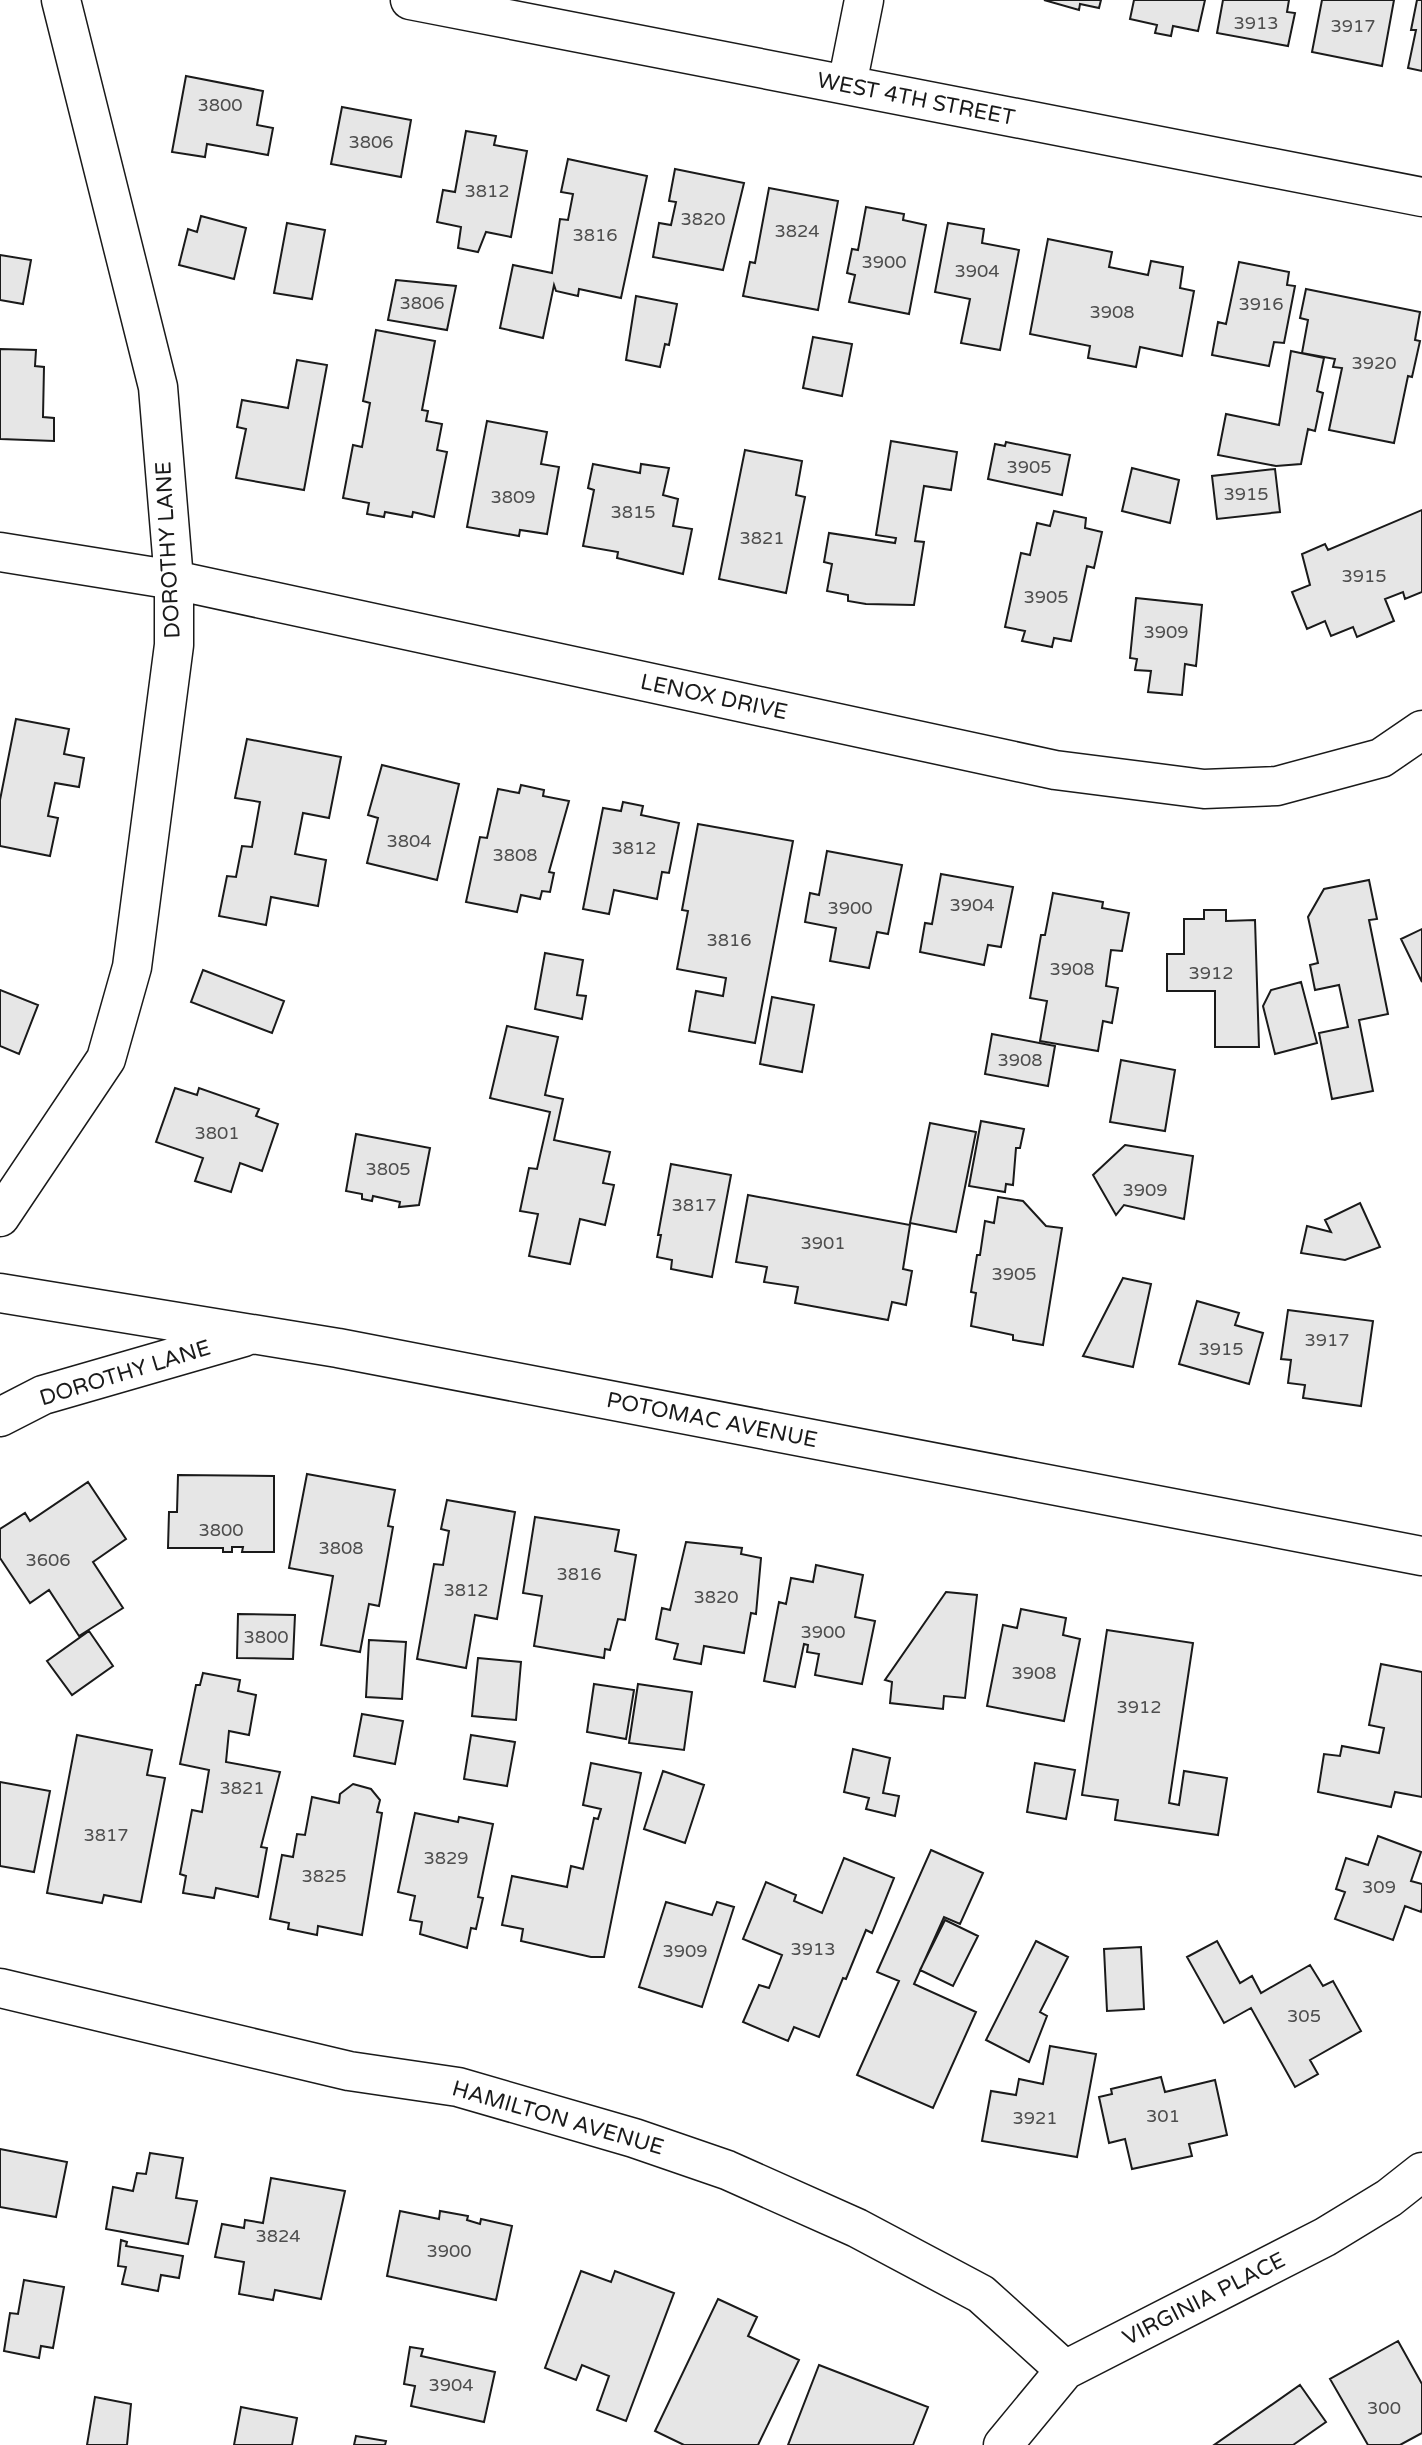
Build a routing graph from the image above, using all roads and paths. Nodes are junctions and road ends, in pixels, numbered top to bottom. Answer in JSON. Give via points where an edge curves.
{"nodes":[{"id":1,"x":61,"y":0,"type":"edge"},
{"id":2,"x":410,"y":0,"type":"edge"},
{"id":3,"x":864,"y":0,"type":"edge"},
{"id":4,"x":847,"y":85,"type":"junction"},
{"id":5,"x":1422,"y":197,"type":"edge"},
{"id":6,"x":0,"y":552,"type":"edge"},
{"id":7,"x":174,"y":580,"type":"junction"},
{"id":8,"x":1422,"y":730,"type":"edge"},
{"id":9,"x":0,"y":1217,"type":"edge"},
{"id":10,"x":0,"y":1293,"type":"edge"},
{"id":11,"x":252,"y":1335,"type":"junction"},
{"id":12,"x":0,"y":1417,"type":"edge"},
{"id":13,"x":1422,"y":1556,"type":"edge"},
{"id":14,"x":0,"y":1988,"type":"edge"},
{"id":15,"x":1422,"y":2172,"type":"edge"},
{"id":16,"x":1065,"y":2370,"type":"junction"},
{"id":17,"x":1003,"y":2445,"type":"edge"}],
"edges":[{"from":1,"to":7,"type":"street","name":"DOROTHY LANE","via":[[158,387]]},
{"from":2,"to":4,"type":"street","name":"WEST 4TH STREET"},
{"from":3,"to":4,"type":"street"},
{"from":4,"to":5,"type":"street","name":"WEST 4TH STREET"},
{"from":6,"to":7,"type":"street","name":"LENOX DRIVE"},
{"from":7,"to":8,"type":"street","name":"LENOX DRIVE","via":[[1055,770],[1204,789],[1277,786],[1381,758]]},
{"from":7,"to":9,"type":"street","name":"DOROTHY LANE","via":[[174,645],[132,967],[106,1059]]},
{"from":10,"to":11,"type":"street","name":"POTOMAC AVENUE"},
{"from":11,"to":12,"type":"street","name":"DOROTHY LANE","via":[[43,1395]]},
{"from":11,"to":13,"type":"street","name":"POTOMAC AVENUE"},
{"from":14,"to":16,"type":"street","name":"HAMILTON AVENUE","via":[[349,2071],[458,2087],[727,2170],[857,2228],[981,2294]]},
{"from":15,"to":16,"type":"street","name":"VIRGINIA PLACE","via":[[1325,2237]]},
{"from":16,"to":17,"type":"street","name":"VIRGINIA PLACE"}]}
